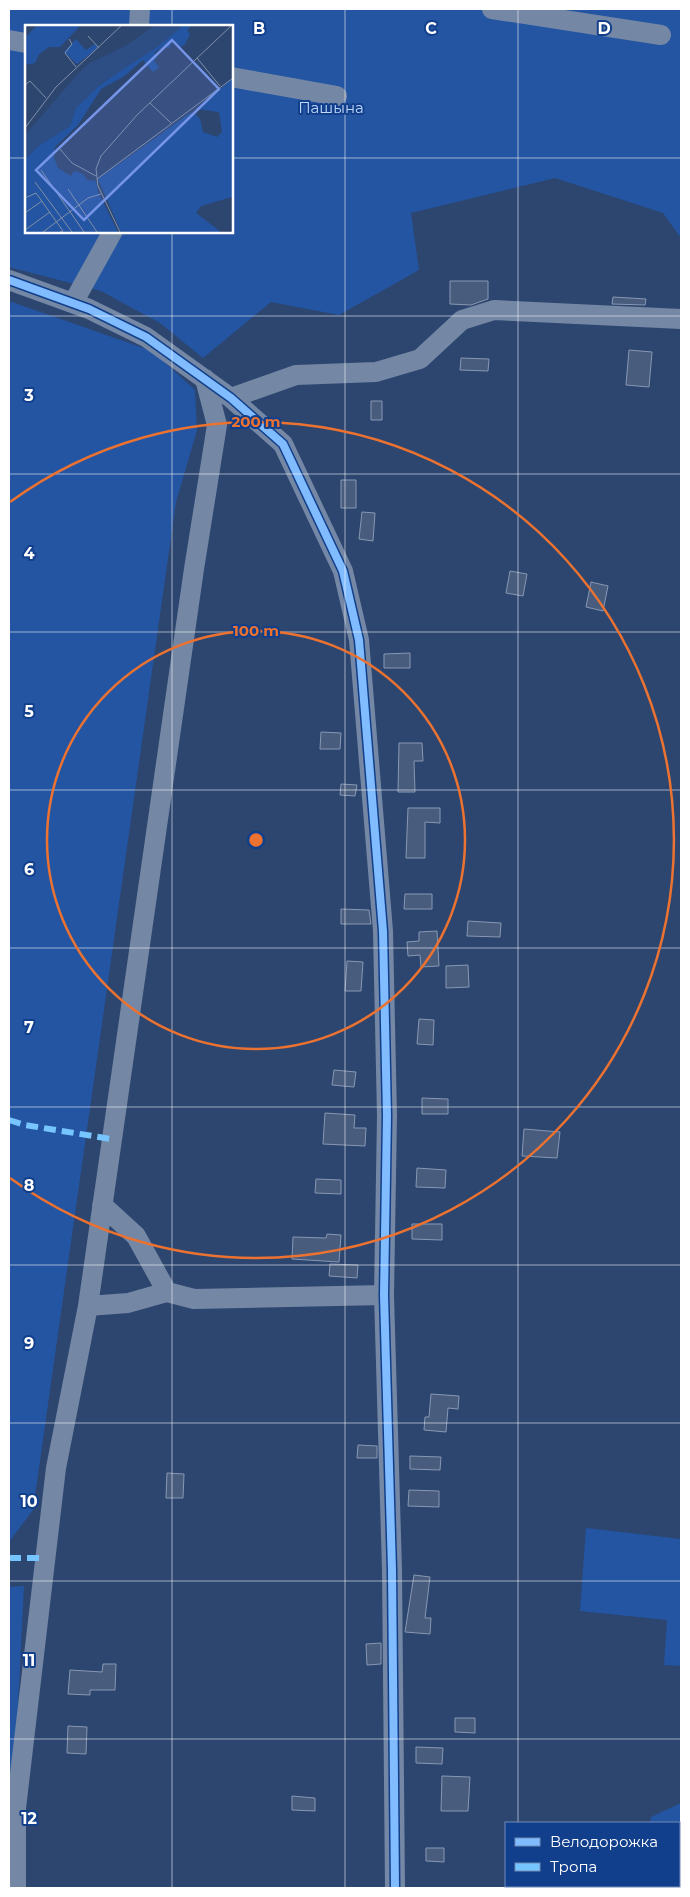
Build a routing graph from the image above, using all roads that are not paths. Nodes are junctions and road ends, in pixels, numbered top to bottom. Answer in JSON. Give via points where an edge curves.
{"nodes":[{"id":1,"x":140,"y":9,"type":"edge"},
{"id":2,"x":492,"y":9,"type":"edge"},
{"id":3,"x":139,"y":25,"type":"edge"},
{"id":4,"x":661,"y":36,"type":"dead end"},
{"id":5,"x":9,"y":40,"type":"edge"},
{"id":6,"x":25,"y":43,"type":"edge"},
{"id":7,"x":232,"y":77,"type":"edge"},
{"id":8,"x":337,"y":96,"type":"dead end"},
{"id":9,"x":112,"y":232,"type":"edge"},
{"id":10,"x":9,"y":280,"type":"edge"},
{"id":11,"x":73,"y":303,"type":"junction"},
{"id":12,"x":681,"y":319,"type":"edge"},
{"id":13,"x":205,"y":379,"type":"junction"},
{"id":14,"x":231,"y":398,"type":"junction"},
{"id":15,"x":102,"y":1205,"type":"junction"},
{"id":16,"x":167,"y":1292,"type":"junction"},
{"id":17,"x":384,"y":1296,"type":"junction"},
{"id":18,"x":88,"y":1306,"type":"junction"},
{"id":19,"x":16,"y":1888,"type":"edge"},
{"id":20,"x":395,"y":1888,"type":"edge"}],
"edges":[{"from":1,"to":3,"type":"street"},
{"from":2,"to":4,"type":"street"},
{"from":5,"to":6,"type":"street"},
{"from":7,"to":8,"type":"street"},
{"from":9,"to":11,"type":"street"},
{"from":10,"to":11,"type":"street"},
{"from":11,"to":13,"type":"street","via":[[146,337]]},
{"from":12,"to":14,"type":"street","via":[[494,310],[462,320],[420,359],[376,372],[296,375]]},
{"from":13,"to":14,"type":"street"},
{"from":13,"to":15,"type":"street","via":[[218,425]]},
{"from":14,"to":17,"type":"street","via":[[283,444],[343,571],[359,640],[383,930],[387,1116]]},
{"from":15,"to":16,"type":"street","via":[[136,1236]]},
{"from":15,"to":18,"type":"street"},
{"from":16,"to":17,"type":"street","via":[[194,1299]]},
{"from":16,"to":18,"type":"street","via":[[128,1303]]},
{"from":17,"to":20,"type":"street","via":[[392,1570]]},
{"from":18,"to":19,"type":"street","via":[[56,1468],[44,1558],[16,1808]]}]}
